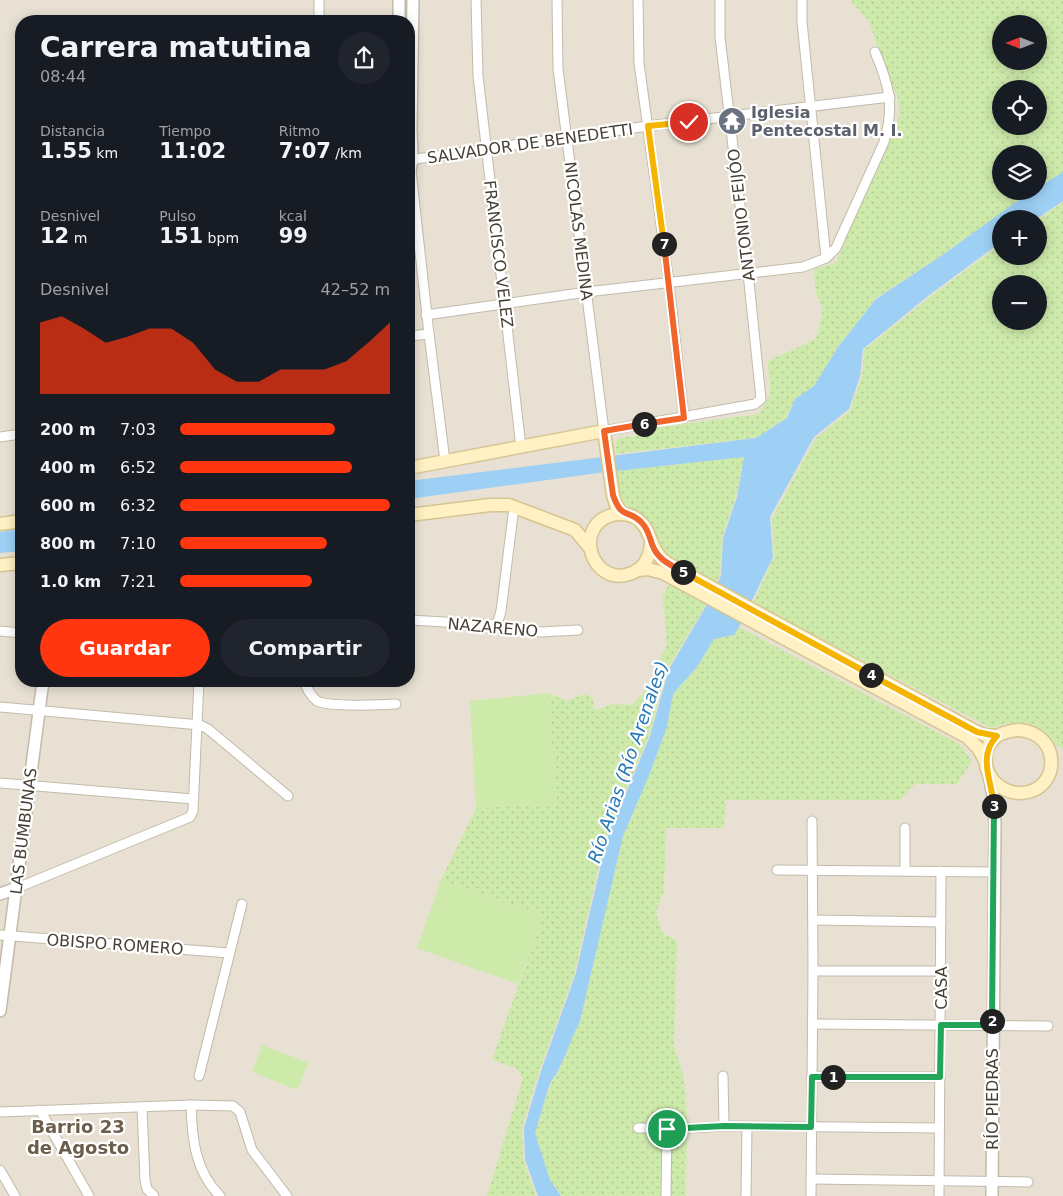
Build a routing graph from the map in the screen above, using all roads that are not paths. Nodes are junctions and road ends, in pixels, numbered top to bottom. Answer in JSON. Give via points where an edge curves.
{"nodes":[{"id":1,"x":319,"y":0,"type":"edge"},
{"id":2,"x":400,"y":0,"type":"edge"},
{"id":3,"x":413,"y":0,"type":"edge"},
{"id":4,"x":476,"y":0,"type":"edge"},
{"id":5,"x":557,"y":0,"type":"edge"},
{"id":6,"x":638,"y":0,"type":"edge"},
{"id":7,"x":720,"y":0,"type":"edge"},
{"id":8,"x":802,"y":0,"type":"edge"},
{"id":9,"x":318,"y":15,"type":"edge"},
{"id":10,"x":399,"y":15,"type":"edge"},
{"id":11,"x":413,"y":15,"type":"edge"},
{"id":12,"x":874,"y":52,"type":"dead end"},
{"id":13,"x":890,"y":98,"type":"junction"},
{"id":14,"x":811,"y":108,"type":"junction"},
{"id":15,"x":729,"y":117,"type":"junction"},
{"id":16,"x":648,"y":126,"type":"junction"},
{"id":17,"x":568,"y":137,"type":"junction"},
{"id":18,"x":486,"y":149,"type":"junction"},
{"id":19,"x":415,"y":166,"type":"edge"},
{"id":20,"x":415,"y":213,"type":"edge"},
{"id":21,"x":826,"y":258,"type":"junction"},
{"id":22,"x":748,"y":273,"type":"junction"},
{"id":23,"x":669,"y":283,"type":"junction"},
{"id":24,"x":587,"y":292,"type":"junction"},
{"id":25,"x":506,"y":304,"type":"junction"},
{"id":26,"x":426,"y":315,"type":"junction"},
{"id":27,"x":429,"y":334,"type":"junction"},
{"id":28,"x":415,"y":335,"type":"edge"},
{"id":29,"x":684,"y":418,"type":"junction"},
{"id":30,"x":604,"y":431,"type":"junction"},
{"id":31,"x":15,"y":435,"type":"edge"},
{"id":32,"x":0,"y":437,"type":"edge"},
{"id":33,"x":521,"y":447,"type":"junction"},
{"id":34,"x":446,"y":461,"type":"junction"},
{"id":35,"x":415,"y":467,"type":"edge"},
{"id":36,"x":612,"y":490,"type":"junction"},
{"id":37,"x":514,"y":507,"type":"junction"},
{"id":38,"x":415,"y":514,"type":"edge"},
{"id":39,"x":623,"y":514,"type":"junction"},
{"id":40,"x":604,"y":518,"type":"junction"},
{"id":41,"x":15,"y":522,"type":"edge"},
{"id":42,"x":0,"y":524,"type":"edge"},
{"id":43,"x":651,"y":543,"type":"junction"},
{"id":44,"x":590,"y":548,"type":"junction"},
{"id":45,"x":15,"y":563,"type":"edge"},
{"id":46,"x":0,"y":565,"type":"edge"},
{"id":47,"x":665,"y":568,"type":"junction"},
{"id":48,"x":637,"y":570,"type":"junction"},
{"id":49,"x":415,"y":620,"type":"edge"},
{"id":50,"x":496,"y":625,"type":"junction"},
{"id":51,"x":771,"y":626,"type":"junction"},
{"id":52,"x":578,"y":630,"type":"dead end"},
{"id":53,"x":0,"y":631,"type":"edge"},
{"id":54,"x":15,"y":632,"type":"edge"},
{"id":55,"x":42,"y":687,"type":"edge"},
{"id":56,"x":199,"y":687,"type":"edge"},
{"id":57,"x":307,"y":687,"type":"edge"},
{"id":58,"x":396,"y":704,"type":"dead end"},
{"id":59,"x":0,"y":707,"type":"edge"},
{"id":60,"x":39,"y":710,"type":"junction"},
{"id":61,"x":197,"y":724,"type":"junction"},
{"id":62,"x":997,"y":736,"type":"junction"},
{"id":63,"x":1050,"y":750,"type":"junction"},
{"id":64,"x":1063,"y":756,"type":"edge"},
{"id":65,"x":987,"y":769,"type":"junction"},
{"id":66,"x":1063,"y":770,"type":"edge"},
{"id":67,"x":1049,"y":775,"type":"junction"},
{"id":68,"x":0,"y":783,"type":"edge"},
{"id":69,"x":29,"y":785,"type":"junction"},
{"id":70,"x":1020,"y":793,"type":"junction"},
{"id":71,"x":288,"y":796,"type":"dead end"},
{"id":72,"x":193,"y":799,"type":"junction"},
{"id":73,"x":812,"y":821,"type":"dead end"},
{"id":74,"x":995,"y":822,"type":"junction"},
{"id":75,"x":905,"y":828,"type":"dead end"},
{"id":76,"x":777,"y":870,"type":"dead end"},
{"id":77,"x":813,"y":871,"type":"junction"},
{"id":78,"x":905,"y":871,"type":"junction"},
{"id":79,"x":941,"y":871,"type":"junction"},
{"id":80,"x":993,"y":872,"type":"junction"},
{"id":81,"x":17,"y":888,"type":"junction"},
{"id":82,"x":0,"y":894,"type":"edge"},
{"id":83,"x":242,"y":904,"type":"dead end"},
{"id":84,"x":813,"y":920,"type":"junction"},
{"id":85,"x":941,"y":922,"type":"junction"},
{"id":86,"x":5,"y":936,"type":"edge"},
{"id":87,"x":229,"y":953,"type":"junction"},
{"id":88,"x":813,"y":971,"type":"junction"},
{"id":89,"x":940,"y":972,"type":"junction"},
{"id":90,"x":0,"y":1011,"type":"edge"},
{"id":91,"x":812,"y":1024,"type":"junction"},
{"id":92,"x":941,"y":1025,"type":"junction"},
{"id":93,"x":992,"y":1025,"type":"junction"},
{"id":94,"x":1048,"y":1026,"type":"dead end"},
{"id":95,"x":199,"y":1076,"type":"dead end"},
{"id":96,"x":723,"y":1076,"type":"dead end"},
{"id":97,"x":812,"y":1077,"type":"junction"},
{"id":98,"x":940,"y":1077,"type":"junction"},
{"id":99,"x":191,"y":1105,"type":"junction"},
{"id":100,"x":142,"y":1107,"type":"junction"},
{"id":101,"x":40,"y":1110,"type":"junction"},
{"id":102,"x":0,"y":1112,"type":"edge"},
{"id":103,"x":724,"y":1126,"type":"junction"},
{"id":104,"x":747,"y":1126,"type":"junction"},
{"id":105,"x":811,"y":1127,"type":"junction"},
{"id":106,"x":638,"y":1128,"type":"dead end"},
{"id":107,"x":940,"y":1128,"type":"junction"},
{"id":108,"x":667,"y":1129,"type":"junction"},
{"id":109,"x":0,"y":1170,"type":"edge"},
{"id":110,"x":811,"y":1179,"type":"junction"},
{"id":111,"x":939,"y":1180,"type":"junction"},
{"id":112,"x":992,"y":1181,"type":"junction"},
{"id":113,"x":1028,"y":1182,"type":"dead end"},
{"id":114,"x":15,"y":1196,"type":"edge"},
{"id":115,"x":89,"y":1196,"type":"edge"},
{"id":116,"x":154,"y":1196,"type":"edge"},
{"id":117,"x":220,"y":1196,"type":"edge"},
{"id":118,"x":287,"y":1196,"type":"edge"},
{"id":119,"x":666,"y":1196,"type":"edge"},
{"id":120,"x":746,"y":1196,"type":"edge"},
{"id":121,"x":811,"y":1196,"type":"edge"},
{"id":122,"x":939,"y":1196,"type":"edge"},
{"id":123,"x":992,"y":1196,"type":"edge"}],
"edges":[{"from":1,"to":9,"type":"street"},
{"from":2,"to":10,"type":"street"},
{"from":3,"to":11,"type":"street"},
{"from":4,"to":18,"type":"street","name":"FRANCISCO VELEZ","via":[[476,60]]},
{"from":5,"to":17,"type":"street","name":"NICOLAS MEDINA","via":[[556,55]]},
{"from":6,"to":16,"type":"street","via":[[639,63]]},
{"from":7,"to":15,"type":"street","name":"ANTONIO FEIJÓO","via":[[720,37]]},
{"from":8,"to":14,"type":"street"},
{"from":12,"to":13,"type":"street"},
{"from":13,"to":14,"type":"street","name":"SALVADOR DE BENEDETTI"},
{"from":13,"to":21,"type":"street","via":[[891,115],[884,142],[836,248]]},
{"from":14,"to":15,"type":"street","name":"SALVADOR DE BENEDETTI"},
{"from":14,"to":21,"type":"street"},
{"from":15,"to":16,"type":"street","name":"SALVADOR DE BENEDETTI"},
{"from":15,"to":22,"type":"street","name":"ANTONIO FEIJÓO"},
{"from":16,"to":17,"type":"street","name":"SALVADOR DE BENEDETTI"},
{"from":16,"to":23,"type":"street"},
{"from":17,"to":18,"type":"street","name":"SALVADOR DE BENEDETTI"},
{"from":17,"to":24,"type":"street","name":"NICOLAS MEDINA"},
{"from":18,"to":19,"type":"street","name":"SALVADOR DE BENEDETTI"},
{"from":18,"to":25,"type":"street","name":"FRANCISCO VELEZ"},
{"from":20,"to":26,"type":"street"},
{"from":21,"to":22,"type":"street","via":[[803,267]]},
{"from":22,"to":23,"type":"street"},
{"from":22,"to":29,"type":"street","name":"ANTONIO FEIJÓO","via":[[761,399],[755,404]]},
{"from":23,"to":24,"type":"street"},
{"from":23,"to":29,"type":"street"},
{"from":24,"to":25,"type":"street"},
{"from":24,"to":30,"type":"street","name":"NICOLAS MEDINA"},
{"from":25,"to":26,"type":"street"},
{"from":25,"to":33,"type":"street","name":"FRANCISCO VELEZ"},
{"from":26,"to":27,"type":"street"},
{"from":27,"to":28,"type":"street"},
{"from":27,"to":34,"type":"street"},
{"from":29,"to":30,"type":"street"},
{"from":30,"to":33,"type":"main road"},
{"from":30,"to":36,"type":"main road"},
{"from":31,"to":32,"type":"street"},
{"from":33,"to":34,"type":"main road"},
{"from":34,"to":35,"type":"main road"},
{"from":36,"to":39,"type":"main road","via":[[616,505]]},
{"from":36,"to":40,"type":"main road"},
{"from":37,"to":38,"type":"main road","via":[[490,504]]},
{"from":37,"to":44,"type":"main road","via":[[575,530]]},
{"from":37,"to":50,"type":"street","via":[[501,611]]},
{"from":39,"to":40,"type":"main road"},
{"from":39,"to":43,"type":"main road","via":[[642,523]]},
{"from":40,"to":44,"type":"main road","via":[[594,528]]},
{"from":41,"to":42,"type":"main road"},
{"from":43,"to":47,"type":"main road"},
{"from":43,"to":48,"type":"main road","via":[[648,558]]},
{"from":44,"to":48,"type":"main road","via":[[597,564],[611,574],[629,574]]},
{"from":45,"to":46,"type":"main road"},
{"from":47,"to":48,"type":"main road"},
{"from":47,"to":51,"type":"main road"},
{"from":49,"to":50,"type":"street","name":"NAZARENO"},
{"from":50,"to":52,"type":"street","name":"NAZARENO","via":[[542,632]]},
{"from":51,"to":62,"type":"main road","via":[[977,732]]},
{"from":51,"to":65,"type":"main road","via":[[967,737],[978,748]]},
{"from":53,"to":54,"type":"street"},
{"from":55,"to":60,"type":"street","name":"LAS BUMBUNAS"},
{"from":56,"to":61,"type":"street"},
{"from":57,"to":58,"type":"street","via":[[321,702],[373,706]]},
{"from":59,"to":60,"type":"street"},
{"from":60,"to":61,"type":"street"},
{"from":60,"to":69,"type":"street","name":"LAS BUMBUNAS"},
{"from":61,"to":71,"type":"street","via":[[208,729]]},
{"from":61,"to":72,"type":"street"},
{"from":62,"to":63,"type":"main road","via":[[1027,730],[1042,738]]},
{"from":62,"to":65,"type":"main road","via":[[989,746]]},
{"from":63,"to":64,"type":"main road"},
{"from":63,"to":67,"type":"main road","via":[[1052,763]]},
{"from":65,"to":70,"type":"main road","via":[[997,786]]},
{"from":65,"to":74,"type":"street"},
{"from":66,"to":67,"type":"main road"},
{"from":67,"to":70,"type":"main road","via":[[1037,788]]},
{"from":68,"to":69,"type":"street"},
{"from":69,"to":72,"type":"street"},
{"from":69,"to":81,"type":"street","name":"LAS BUMBUNAS"},
{"from":70,"to":74,"type":"street","via":[[1000,801]]},
{"from":72,"to":81,"type":"street","via":[[193,811],[187,820]]},
{"from":73,"to":77,"type":"street"},
{"from":74,"to":80,"type":"street","name":"RÍO PIEDRAS"},
{"from":75,"to":78,"type":"street"},
{"from":76,"to":77,"type":"street"},
{"from":77,"to":78,"type":"street"},
{"from":77,"to":84,"type":"street"},
{"from":78,"to":79,"type":"street"},
{"from":79,"to":80,"type":"street"},
{"from":79,"to":85,"type":"street","name":"CASA"},
{"from":80,"to":93,"type":"street","name":"RÍO PIEDRAS"},
{"from":81,"to":82,"type":"street"},
{"from":81,"to":86,"type":"street","name":"LAS BUMBUNAS"},
{"from":83,"to":87,"type":"street"},
{"from":84,"to":85,"type":"street"},
{"from":84,"to":88,"type":"street"},
{"from":85,"to":89,"type":"street","name":"CASA"},
{"from":86,"to":87,"type":"street","name":"OBISPO ROMERO"},
{"from":86,"to":90,"type":"street","name":"LAS BUMBUNAS"},
{"from":87,"to":95,"type":"street"},
{"from":88,"to":89,"type":"street"},
{"from":88,"to":91,"type":"street"},
{"from":89,"to":92,"type":"street","name":"CASA"},
{"from":91,"to":92,"type":"street"},
{"from":91,"to":97,"type":"street"},
{"from":92,"to":93,"type":"street"},
{"from":92,"to":98,"type":"street","name":"CASA"},
{"from":93,"to":94,"type":"street"},
{"from":93,"to":112,"type":"street","name":"RÍO PIEDRAS"},
{"from":96,"to":103,"type":"street"},
{"from":97,"to":98,"type":"street"},
{"from":97,"to":105,"type":"street"},
{"from":98,"to":107,"type":"street","name":"CASA"},
{"from":99,"to":100,"type":"street"},
{"from":99,"to":117,"type":"street","via":[[198,1163],[206,1180]]},
{"from":99,"to":118,"type":"street","via":[[235,1107],[240,1112],[252,1150]]},
{"from":100,"to":101,"type":"street"},
{"from":100,"to":116,"type":"street","via":[[145,1180],[147,1189]]},
{"from":101,"to":102,"type":"street"},
{"from":101,"to":115,"type":"street"},
{"from":103,"to":104,"type":"street"},
{"from":103,"to":108,"type":"street"},
{"from":104,"to":105,"type":"street"},
{"from":104,"to":120,"type":"street"},
{"from":105,"to":107,"type":"street"},
{"from":105,"to":110,"type":"street"},
{"from":106,"to":108,"type":"street"},
{"from":107,"to":111,"type":"street","name":"CASA"},
{"from":108,"to":119,"type":"street"},
{"from":109,"to":114,"type":"street"},
{"from":110,"to":111,"type":"street"},
{"from":110,"to":121,"type":"street"},
{"from":111,"to":112,"type":"street"},
{"from":111,"to":122,"type":"street","name":"CASA"},
{"from":112,"to":113,"type":"street"},
{"from":112,"to":123,"type":"street","name":"RÍO PIEDRAS"}]}
